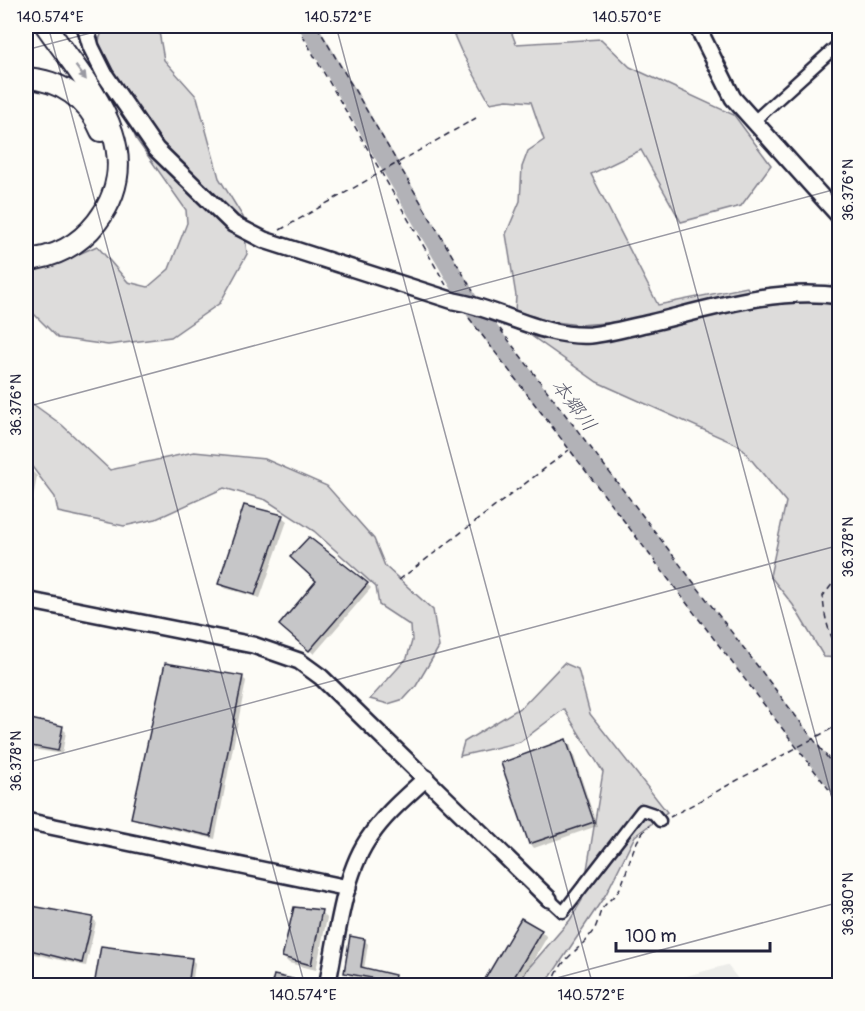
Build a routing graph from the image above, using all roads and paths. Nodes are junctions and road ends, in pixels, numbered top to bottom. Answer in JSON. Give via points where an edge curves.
{"nodes":[{"id":1,"x":46,"y":26,"type":"edge"},
{"id":2,"x":86,"y":26,"type":"edge"},
{"id":3,"x":297,"y":26,"type":"edge"},
{"id":4,"x":317,"y":26,"type":"edge"},
{"id":5,"x":697,"y":26,"type":"edge"},
{"id":6,"x":840,"y":44,"type":"edge"},
{"id":7,"x":26,"y":78,"type":"edge"},
{"id":8,"x":476,"y":118,"type":"dead end"},
{"id":9,"x":754,"y":121,"type":"junction"},
{"id":10,"x":398,"y":164,"type":"junction"},
{"id":11,"x":382,"y":173,"type":"junction"},
{"id":12,"x":840,"y":217,"type":"edge"},
{"id":13,"x":264,"y":240,"type":"junction"},
{"id":14,"x":26,"y":251,"type":"edge"},
{"id":15,"x":26,"y":260,"type":"edge"},
{"id":16,"x":840,"y":296,"type":"edge"},
{"id":17,"x":457,"y":302,"type":"junction"},
{"id":18,"x":484,"y":309,"type":"junction"},
{"id":19,"x":569,"y":450,"type":"junction"},
{"id":20,"x":840,"y":579,"type":"edge"},
{"id":21,"x":399,"y":580,"type":"dead end"},
{"id":22,"x":26,"y":600,"type":"edge"},
{"id":23,"x":840,"y":651,"type":"edge"},
{"id":24,"x":840,"y":724,"type":"edge"},
{"id":25,"x":813,"y":740,"type":"junction"},
{"id":26,"x":797,"y":748,"type":"junction"},
{"id":27,"x":840,"y":774,"type":"edge"},
{"id":28,"x":426,"y":778,"type":"junction"},
{"id":29,"x":840,"y":804,"type":"edge"},
{"id":30,"x":26,"y":821,"type":"edge"},
{"id":31,"x":660,"y":821,"type":"junction"},
{"id":32,"x":348,"y":888,"type":"junction"},
{"id":33,"x":549,"y":899,"type":"joint"},
{"id":34,"x":327,"y":986,"type":"edge"},
{"id":35,"x":552,"y":986,"type":"edge"}],
"edges":[{"from":1,"to":15,"type":"highway","one_way":true,"via":[[107,115],[116,144],[117,170],[102,215],[80,240],[51,255]]},
{"from":2,"to":13,"type":"street","via":[[105,75],[156,149],[232,224]]},
{"from":3,"to":11,"type":"path"},
{"from":4,"to":10,"type":"path"},
{"from":5,"to":9,"type":"street","via":[[733,98]]},
{"from":6,"to":9,"type":"street"},
{"from":7,"to":14,"type":"highway","via":[[60,86],[81,101],[103,135],[108,162],[103,192],[77,230],[49,246]]},
{"from":8,"to":10,"type":"path"},
{"from":9,"to":12,"type":"street"},
{"from":10,"to":11,"type":"path"},
{"from":10,"to":18,"type":"path"},
{"from":11,"to":13,"type":"path"},
{"from":11,"to":17,"type":"path"},
{"from":13,"to":17,"type":"street"},
{"from":16,"to":18,"type":"street","via":[[816,293],[757,297],[592,335],[563,334]]},
{"from":17,"to":18,"type":"street"},
{"from":17,"to":19,"type":"path"},
{"from":18,"to":25,"type":"path"},
{"from":19,"to":21,"type":"path"},
{"from":19,"to":26,"type":"path"},
{"from":20,"to":23,"type":"path","via":[[823,596],[824,614]]},
{"from":22,"to":28,"type":"street","via":[[253,645],[299,661],[321,676]]},
{"from":24,"to":25,"type":"path"},
{"from":25,"to":26,"type":"path"},
{"from":25,"to":27,"type":"path"},
{"from":26,"to":29,"type":"path"},
{"from":26,"to":31,"type":"path"},
{"from":28,"to":32,"type":"street","via":[[370,835]]},
{"from":28,"to":33,"type":"street"},
{"from":30,"to":32,"type":"street"},
{"from":31,"to":33,"type":"street","via":[[642,810],[563,912]]},
{"from":31,"to":35,"type":"path","via":[[641,834],[619,890],[602,909],[594,930],[555,974]]},
{"from":32,"to":34,"type":"street"}]}
